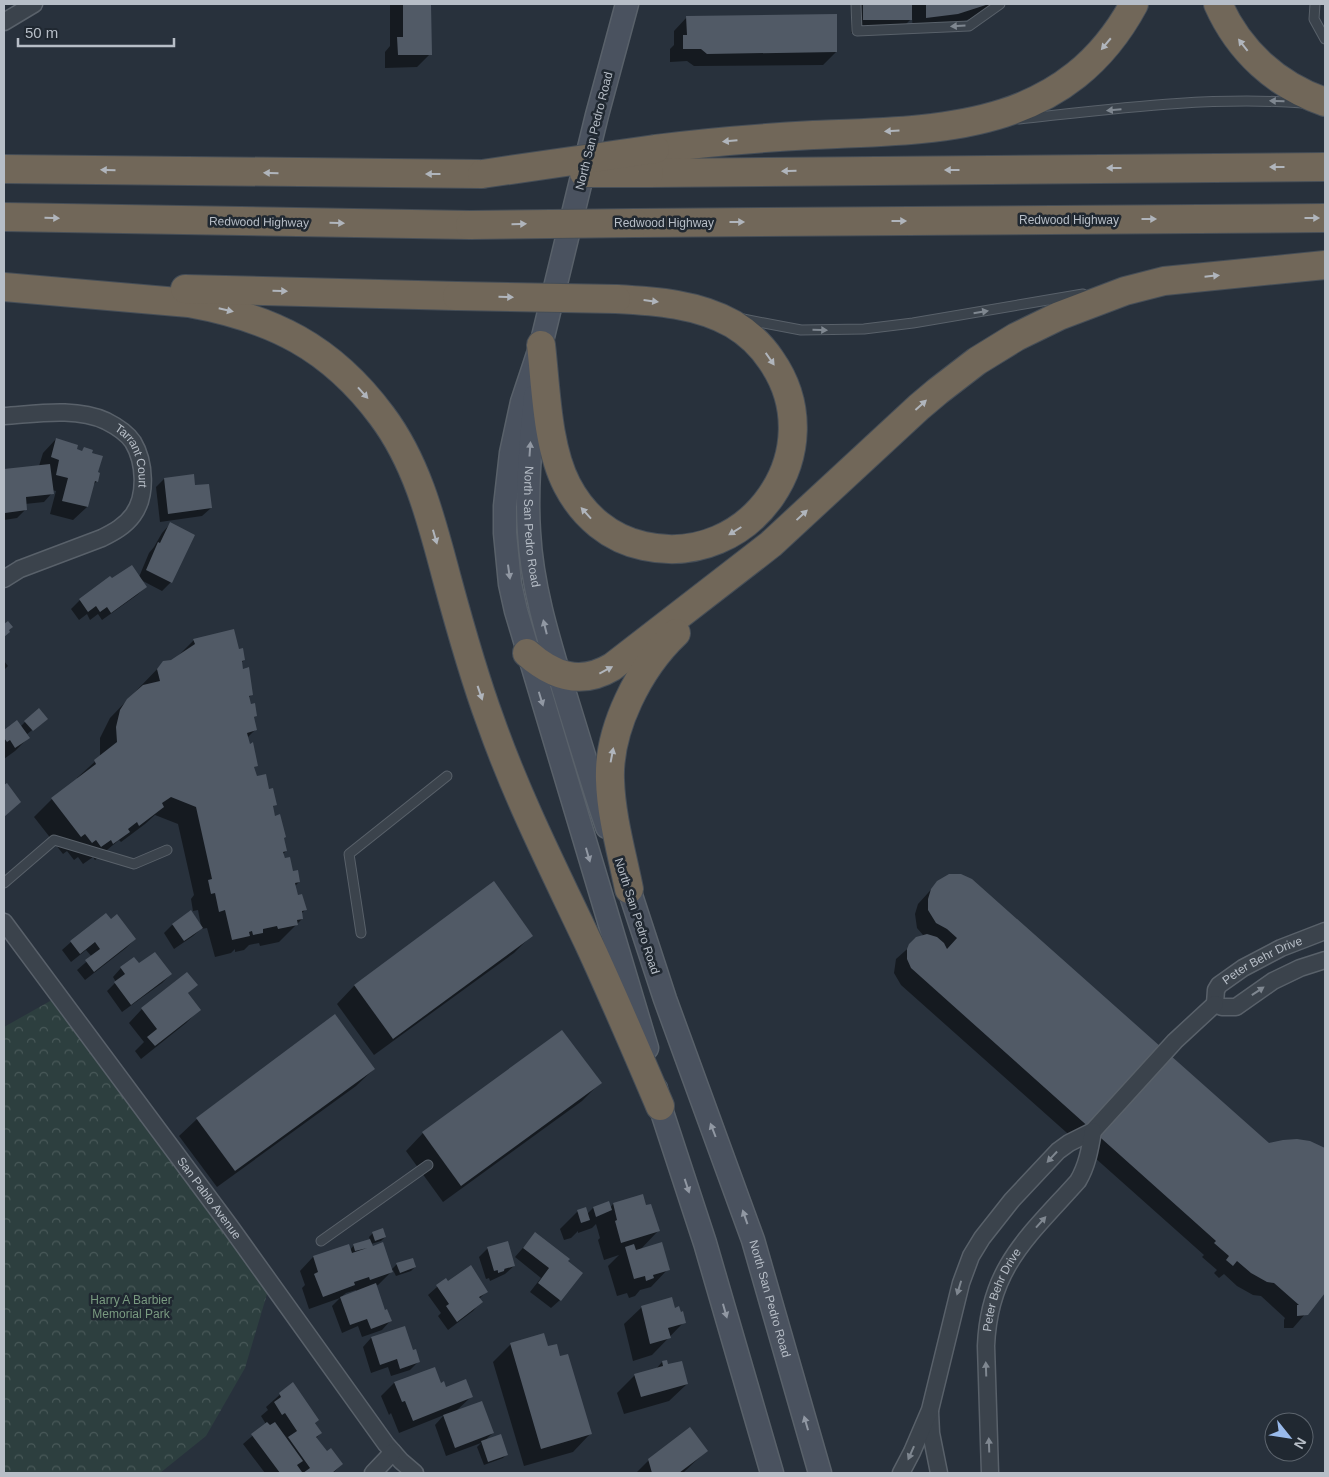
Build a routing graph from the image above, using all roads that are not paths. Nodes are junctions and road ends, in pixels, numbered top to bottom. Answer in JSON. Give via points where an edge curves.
{"nodes":[{"id":1,"x":34,"y":4,"type":"edge"},
{"id":2,"x":627,"y":4,"type":"edge"},
{"id":3,"x":856,"y":4,"type":"edge"},
{"id":4,"x":1000,"y":4,"type":"edge"},
{"id":5,"x":1134,"y":4,"type":"edge"},
{"id":6,"x":1218,"y":4,"type":"edge"},
{"id":7,"x":1315,"y":4,"type":"edge"},
{"id":8,"x":4,"y":22,"type":"edge"},
{"id":9,"x":1325,"y":39,"type":"edge"},
{"id":10,"x":1325,"y":103,"type":"edge"},
{"id":11,"x":941,"y":127,"type":"junction"},
{"id":12,"x":652,"y":161,"type":"junction"},
{"id":13,"x":1325,"y":167,"type":"edge"},
{"id":14,"x":4,"y":169,"type":"edge"},
{"id":15,"x":4,"y":217,"type":"edge"},
{"id":16,"x":1325,"y":218,"type":"edge"},
{"id":17,"x":1325,"y":265,"type":"edge"},
{"id":18,"x":1164,"y":281,"type":"junction"},
{"id":19,"x":4,"y":286,"type":"edge"},
{"id":20,"x":686,"y":307,"type":"junction"},
{"id":21,"x":541,"y":345,"type":"junction"},
{"id":22,"x":4,"y":416,"type":"edge"},
{"id":23,"x":771,"y":544,"type":"junction"},
{"id":24,"x":4,"y":579,"type":"edge"},
{"id":25,"x":527,"y":653,"type":"junction"},
{"id":26,"x":559,"y":674,"type":"junction"},
{"id":27,"x":447,"y":776,"type":"dead end"},
{"id":28,"x":167,"y":850,"type":"dead end"},
{"id":29,"x":4,"y":883,"type":"edge"},
{"id":30,"x":629,"y":889,"type":"junction"},
{"id":31,"x":4,"y":922,"type":"edge"},
{"id":32,"x":1325,"y":931,"type":"edge"},
{"id":33,"x":361,"y":932,"type":"dead end"},
{"id":34,"x":1325,"y":960,"type":"edge"},
{"id":35,"x":1215,"y":1004,"type":"junction"},
{"id":36,"x":660,"y":1106,"type":"junction"},
{"id":37,"x":1093,"y":1131,"type":"junction"},
{"id":38,"x":428,"y":1165,"type":"dead end"},
{"id":39,"x":322,"y":1241,"type":"dead end"},
{"id":40,"x":930,"y":1410,"type":"junction"},
{"id":41,"x":392,"y":1452,"type":"junction"},
{"id":42,"x":411,"y":1472,"type":"edge"},
{"id":43,"x":373,"y":1473,"type":"edge"},
{"id":44,"x":772,"y":1473,"type":"edge"},
{"id":45,"x":820,"y":1473,"type":"edge"},
{"id":46,"x":901,"y":1473,"type":"edge"},
{"id":47,"x":939,"y":1473,"type":"edge"},
{"id":48,"x":990,"y":1473,"type":"edge"}],
"edges":[{"from":1,"to":8,"type":"street"},
{"from":2,"to":21,"type":"main road","name":"North San Pedro Road"},
{"from":4,"to":3,"type":"lane","one_way":true,"via":[[970,26],[857,32]]},
{"from":5,"to":11,"type":"highway","one_way":true,"via":[[1104,48],[1051,92],[1008,112]]},
{"from":10,"to":6,"type":"highway","one_way":true,"via":[[1293,88],[1264,68],[1240,42]]},
{"from":7,"to":9,"type":"lane","via":[[1314,19]]},
{"from":10,"to":11,"type":"lane","one_way":true,"via":[[1192,103]]},
{"from":11,"to":12,"type":"highway","one_way":true,"via":[[736,140]]},
{"from":13,"to":12,"type":"highway","one_way":true},
{"from":12,"to":14,"type":"highway","one_way":true,"bridge":true,"via":[[482,174]]},
{"from":15,"to":16,"type":"highway","name":"Redwood Highway","one_way":true,"bridge":true,"via":[[470,225]]},
{"from":18,"to":17,"type":"highway","one_way":true},
{"from":20,"to":18,"type":"lane","one_way":true,"via":[[785,327],[857,330]]},
{"from":23,"to":18,"type":"highway","one_way":true,"via":[[919,407],[976,361],[1059,316],[1125,291]]},
{"from":19,"to":20,"type":"highway","one_way":true,"bridge":true,"via":[[616,299]]},
{"from":19,"to":36,"type":"highway","one_way":true,"via":[[189,303],[253,318],[307,344],[340,370],[371,401],[395,434],[414,472],[477,683],[502,752]]},
{"from":20,"to":21,"type":"highway","one_way":true,"via":[[706,311],[734,324],[759,344],[779,371],[792,422],[788,463],[769,500],[737,530],[705,544],[671,549],[639,545],[609,532],[584,511],[566,484],[556,458]]},
{"from":21,"to":25,"type":"main road","name":"North San Pedro Road","one_way":true,"via":[[527,382],[516,427],[505,506],[510,584]]},
{"from":26,"to":21,"type":"main road","name":"North San Pedro Road","one_way":true,"via":[[540,606],[529,532],[530,458]]},
{"from":22,"to":24,"type":"street","name":"Tarrant Court","via":[[69,414],[106,421],[132,441],[140,463],[142,490],[133,515],[115,531],[20,569]]},
{"from":26,"to":23,"type":"highway","one_way":true,"via":[[597,675],[612,667]]},
{"from":30,"to":23,"type":"highway","one_way":true,"via":[[610,781],[612,752],[624,712],[641,677],[672,636]]},
{"from":25,"to":26,"type":"highway"},
{"from":25,"to":36,"type":"main road","name":"North San Pedro Road","one_way":true,"via":[[644,1038]]},
{"from":26,"to":30,"type":"main road","name":"North San Pedro Road"},
{"from":27,"to":33,"type":"lane","via":[[348,854]]},
{"from":28,"to":29,"type":"lane","via":[[134,864],[54,840]]},
{"from":45,"to":30,"type":"main road","name":"North San Pedro Road","one_way":true,"via":[[753,1240],[664,999]]},
{"from":31,"to":41,"type":"street","name":"San Pablo Avenue","via":[[230,1225]]},
{"from":32,"to":35,"type":"street","name":"Peter Behr Drive","via":[[1281,948],[1243,968],[1219,985]]},
{"from":35,"to":34,"type":"street","name":"Peter Behr Drive","one_way":true,"via":[[1236,1007],[1273,981]]},
{"from":35,"to":37,"type":"street","name":"Peter Behr Drive","via":[[1175,1041]]},
{"from":36,"to":44,"type":"main road","name":"North San Pedro Road","one_way":true,"via":[[706,1243]]},
{"from":37,"to":40,"type":"street","name":"Peter Behr Drive","one_way":true,"via":[[1058,1151],[1012,1200],[971,1256],[960,1283]]},
{"from":48,"to":37,"type":"street","name":"Peter Behr Drive","one_way":true,"via":[[986,1346],[992,1301],[1012,1258],[1084,1171]]},
{"from":38,"to":39,"type":"lane"},
{"from":40,"to":46,"type":"street","name":"Peter Behr Drive","one_way":true},
{"from":40,"to":47,"type":"street","name":"Peter Behr Drive"},
{"from":41,"to":42,"type":"street","name":"San Pablo Avenue"},
{"from":41,"to":43,"type":"street"}]}
